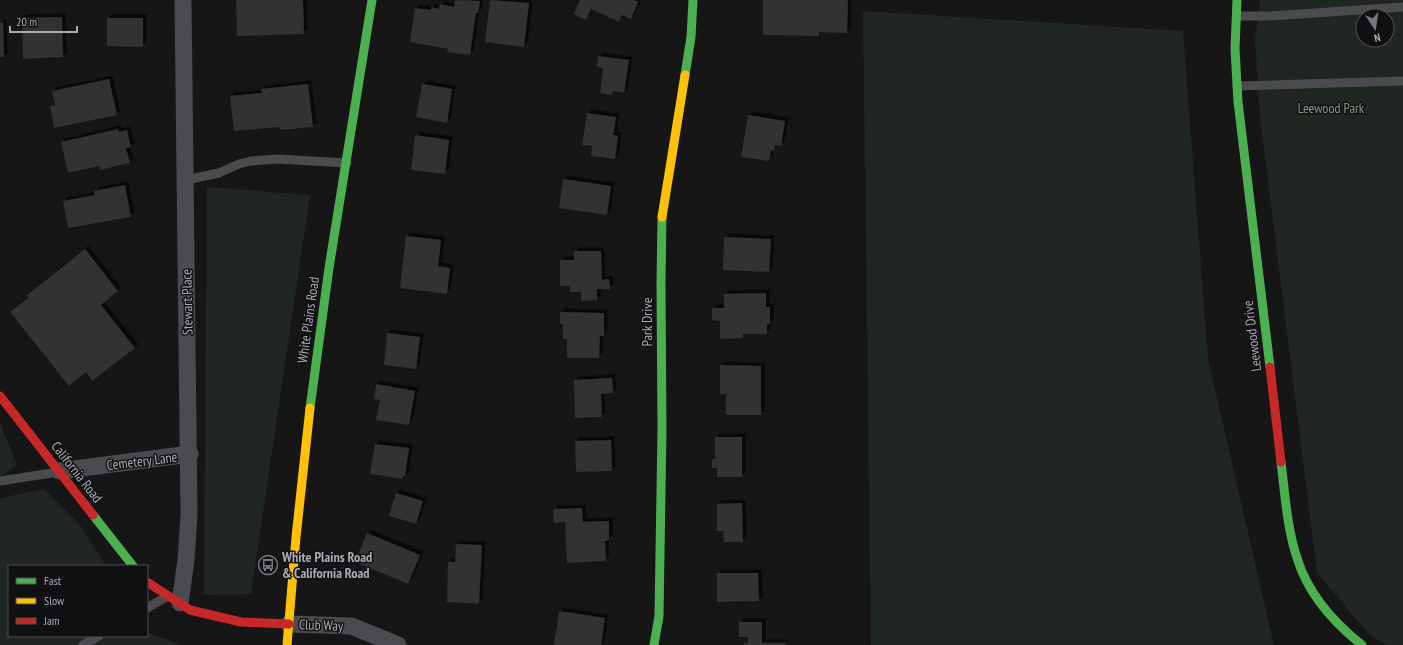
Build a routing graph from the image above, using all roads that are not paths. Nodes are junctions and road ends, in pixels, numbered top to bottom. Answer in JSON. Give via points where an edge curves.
{"nodes":[{"id":1,"x":184,"y":0,"type":"edge"},
{"id":2,"x":372,"y":0,"type":"edge"},
{"id":3,"x":693,"y":0,"type":"edge"},
{"id":4,"x":1237,"y":0,"type":"edge"},
{"id":5,"x":1403,"y":7,"type":"edge"},
{"id":6,"x":1236,"y":16,"type":"junction"},
{"id":7,"x":1403,"y":82,"type":"edge"},
{"id":8,"x":1238,"y":86,"type":"junction"},
{"id":9,"x":346,"y":163,"type":"junction"},
{"id":10,"x":186,"y":180,"type":"junction"},
{"id":11,"x":0,"y":396,"type":"edge"},
{"id":12,"x":190,"y":454,"type":"junction"},
{"id":13,"x":59,"y":472,"type":"junction"},
{"id":14,"x":0,"y":481,"type":"edge"},
{"id":15,"x":131,"y":565,"type":"edge"},
{"id":16,"x":148,"y":583,"type":"edge"},
{"id":17,"x":174,"y":599,"type":"junction"},
{"id":18,"x":148,"y":608,"type":"edge"},
{"id":19,"x":289,"y":624,"type":"junction"},
{"id":20,"x":97,"y":637,"type":"edge"},
{"id":21,"x":83,"y":645,"type":"edge"},
{"id":22,"x":287,"y":645,"type":"edge"},
{"id":23,"x":398,"y":645,"type":"edge"},
{"id":24,"x":654,"y":645,"type":"edge"},
{"id":25,"x":1362,"y":645,"type":"edge"}],
"edges":[{"from":1,"to":10,"type":"street","name":"Stewart Place"},
{"from":2,"to":9,"type":"street","name":"White Plains Road"},
{"from":3,"to":24,"type":"street","name":"Park Drive","via":[[691,37],[662,219],[659,616]]},
{"from":4,"to":6,"type":"street","name":"Leewood Drive"},
{"from":5,"to":6,"type":"lane"},
{"from":6,"to":8,"type":"street","name":"Leewood Drive"},
{"from":7,"to":8,"type":"lane"},
{"from":8,"to":25,"type":"street","name":"Leewood Drive","via":[[1286,501],[1297,559],[1310,588],[1327,614]]},
{"from":9,"to":10,"type":"lane","via":[[277,159],[251,161],[219,173]]},
{"from":9,"to":19,"type":"street","name":"White Plains Road","via":[[307,430]]},
{"from":10,"to":12,"type":"street","name":"Stewart Place"},
{"from":11,"to":13,"type":"street","name":"California Road"},
{"from":12,"to":13,"type":"street","name":"Cemetery Lane"},
{"from":12,"to":17,"type":"street","name":"Stewart Place","via":[[186,560]]},
{"from":13,"to":14,"type":"lane","name":"Cemetery Lane"},
{"from":13,"to":15,"type":"street","name":"California Road"},
{"from":16,"to":17,"type":"street"},
{"from":17,"to":18,"type":"lane"},
{"from":17,"to":19,"type":"street","via":[[190,610],[241,622]]},
{"from":19,"to":22,"type":"street","name":"White Plains Road"},
{"from":19,"to":23,"type":"street","name":"Club Way","via":[[351,626]]},
{"from":20,"to":21,"type":"lane"}]}
